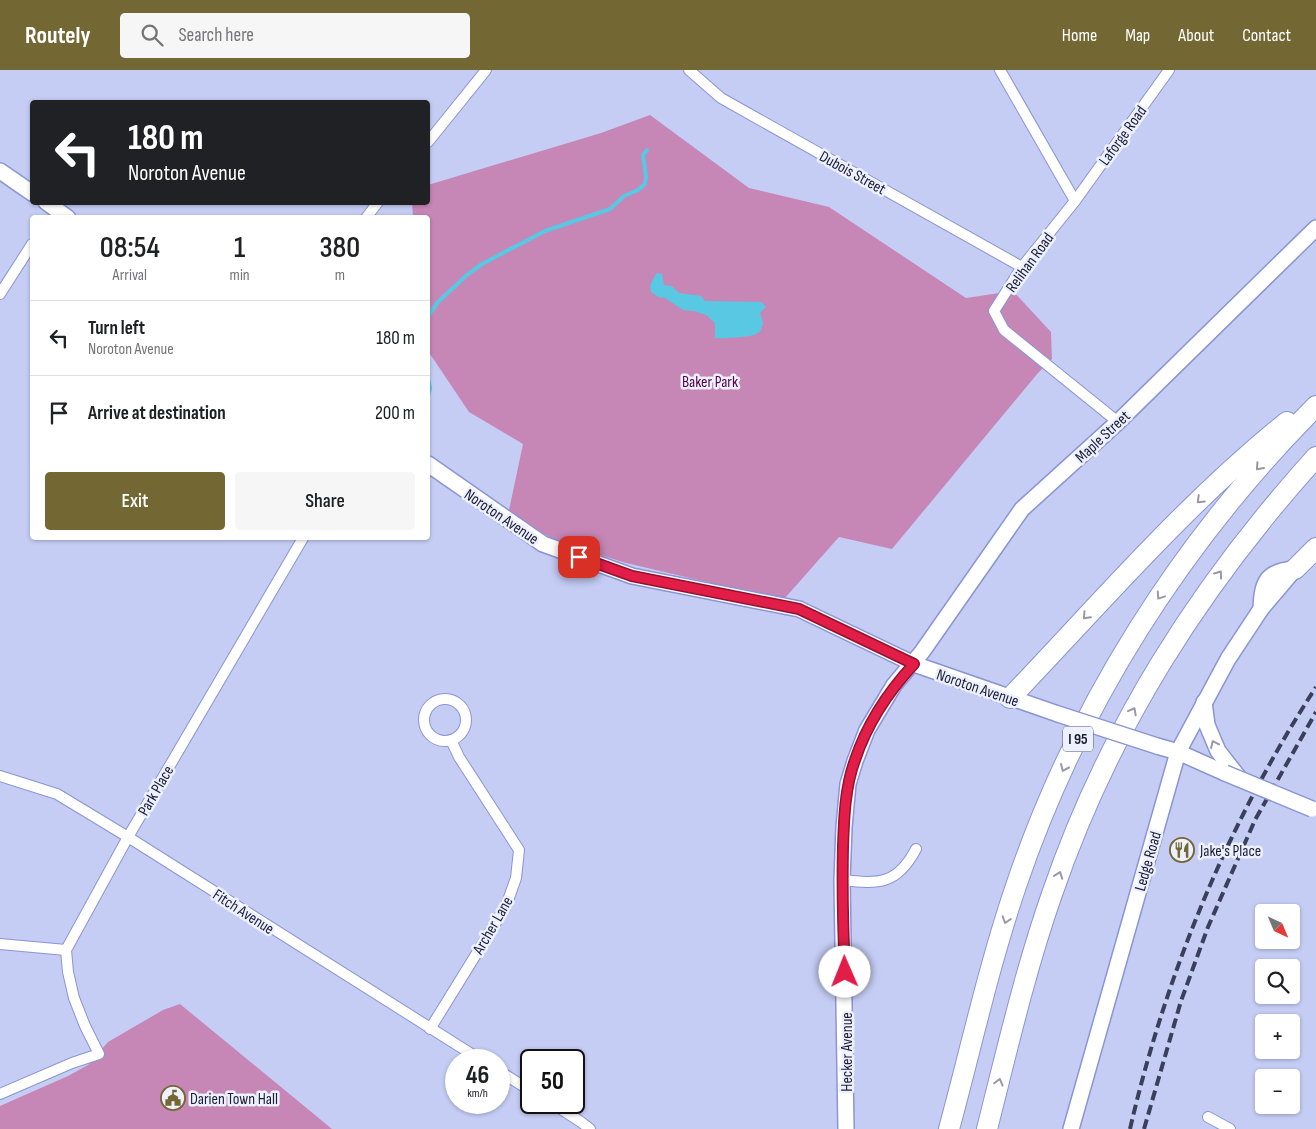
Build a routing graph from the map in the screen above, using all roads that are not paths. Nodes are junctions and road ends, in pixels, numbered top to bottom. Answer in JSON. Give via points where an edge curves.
{"nodes":[{"id":1,"x":486,"y":70,"type":"edge"},
{"id":2,"x":688,"y":70,"type":"edge"},
{"id":3,"x":1000,"y":70,"type":"edge"},
{"id":4,"x":1169,"y":70,"type":"edge"},
{"id":5,"x":430,"y":140,"type":"edge"},
{"id":6,"x":0,"y":171,"type":"edge"},
{"id":7,"x":30,"y":192,"type":"edge"},
{"id":8,"x":1075,"y":201,"type":"junction"},
{"id":9,"x":1316,"y":228,"type":"edge"},
{"id":10,"x":30,"y":247,"type":"edge"},
{"id":11,"x":1022,"y":267,"type":"junction"},
{"id":12,"x":0,"y":294,"type":"edge"},
{"id":13,"x":1316,"y":399,"type":"edge"},
{"id":14,"x":1316,"y":406,"type":"edge"},
{"id":15,"x":1118,"y":422,"type":"junction"},
{"id":16,"x":1316,"y":457,"type":"edge"},
{"id":17,"x":430,"y":465,"type":"edge"},
{"id":18,"x":302,"y":540,"type":"edge"},
{"id":19,"x":1316,"y":548,"type":"edge"},
{"id":20,"x":1296,"y":569,"type":"joint"},
{"id":21,"x":914,"y":664,"type":"junction"},
{"id":22,"x":1010,"y":698,"type":"junction"},
{"id":23,"x":1204,"y":702,"type":"junction"},
{"id":24,"x":451,"y":740,"type":"junction"},
{"id":25,"x":1178,"y":752,"type":"junction"},
{"id":26,"x":0,"y":776,"type":"edge"},
{"id":27,"x":1240,"y":779,"type":"junction"},
{"id":28,"x":1314,"y":810,"type":"edge"},
{"id":29,"x":128,"y":836,"type":"junction"},
{"id":30,"x":916,"y":849,"type":"dead end"},
{"id":31,"x":842,"y":880,"type":"junction"},
{"id":32,"x":0,"y":944,"type":"edge"},
{"id":33,"x":66,"y":950,"type":"junction"},
{"id":34,"x":430,"y":1029,"type":"junction"},
{"id":35,"x":463,"y":1049,"type":"edge"},
{"id":36,"x":0,"y":1094,"type":"edge"},
{"id":37,"x":565,"y":1114,"type":"edge"},
{"id":38,"x":1208,"y":1117,"type":"dead end"},
{"id":39,"x":578,"y":1125,"type":"edge"},
{"id":40,"x":590,"y":1129,"type":"edge"},
{"id":41,"x":846,"y":1129,"type":"edge"},
{"id":42,"x":950,"y":1129,"type":"edge"},
{"id":43,"x":987,"y":1129,"type":"edge"},
{"id":44,"x":1071,"y":1129,"type":"edge"},
{"id":45,"x":1230,"y":1129,"type":"edge"}],
"edges":[{"from":1,"to":5,"type":"street"},
{"from":2,"to":11,"type":"street","name":"Dubois Street","via":[[721,98]]},
{"from":3,"to":8,"type":"street"},
{"from":4,"to":8,"type":"street","name":"Laforge Road"},
{"from":6,"to":7,"type":"main road"},
{"from":8,"to":11,"type":"street","name":"Relihan Road"},
{"from":9,"to":15,"type":"main road","name":"Maple Street"},
{"from":10,"to":12,"type":"street"},
{"from":11,"to":15,"type":"street","name":"Relihan Road","via":[[994,311],[1004,330]]},
{"from":13,"to":22,"type":"highway","one_way":true,"via":[[1261,442],[1183,516]]},
{"from":14,"to":42,"type":"highway","number":"I 95","one_way":true,"via":[[1254,472],[1197,543],[1140,628],[1084,724],[1048,804],[1017,885],[991,968]]},
{"from":15,"to":21,"type":"main road","name":"Maple Street","via":[[1022,509]]},
{"from":43,"to":16,"type":"highway","number":"I 95","one_way":true,"via":[[1039,933],[1068,851],[1105,764],[1157,668],[1208,589],[1262,519]]},
{"from":17,"to":21,"type":"main road","name":"Noroton Avenue","via":[[543,544],[632,576],[799,609]]},
{"from":18,"to":29,"type":"street","name":"Park Place"},
{"from":19,"to":20,"type":"highway"},
{"from":20,"to":23,"type":"main road","name":"Ledge Road","via":[[1277,571],[1266,581],[1261,610]]},
{"from":21,"to":22,"type":"main road","name":"Noroton Avenue"},
{"from":21,"to":31,"type":"main road","name":"Hecker Avenue","via":[[894,685],[867,730],[854,760],[848,784]]},
{"from":22,"to":25,"type":"main road","name":"Noroton Avenue","bridge":true},
{"from":23,"to":25,"type":"main road","name":"Ledge Road"},
{"from":27,"to":23,"type":"main road","one_way":true,"via":[[1218,751],[1207,725]]},
{"from":24,"to":24,"type":"street","via":[[464,730],[465,714],[455,701],[439,700],[426,710],[425,726],[435,739]]},
{"from":24,"to":34,"type":"street","name":"Archer Lane","via":[[458,757],[519,850],[516,878],[506,906]]},
{"from":25,"to":27,"type":"main road","name":"Noroton Avenue","bridge":true},
{"from":25,"to":44,"type":"main road","name":"Ledge Road"},
{"from":26,"to":29,"type":"street","name":"Fitch Avenue","via":[[57,794]]},
{"from":27,"to":28,"type":"main road","name":"Noroton Avenue","bridge":true},
{"from":29,"to":33,"type":"street","name":"Park Place"},
{"from":29,"to":34,"type":"street","name":"Fitch Avenue"},
{"from":30,"to":31,"type":"street","via":[[895,876],[870,882]]},
{"from":31,"to":41,"type":"main road","name":"Hecker Avenue"},
{"from":32,"to":33,"type":"street"},
{"from":33,"to":36,"type":"street","via":[[74,998],[99,1054],[72,1062]]},
{"from":34,"to":35,"type":"street","name":"Fitch Avenue"},
{"from":37,"to":39,"type":"street"},
{"from":38,"to":45,"type":"street"},
{"from":39,"to":40,"type":"street"}]}
